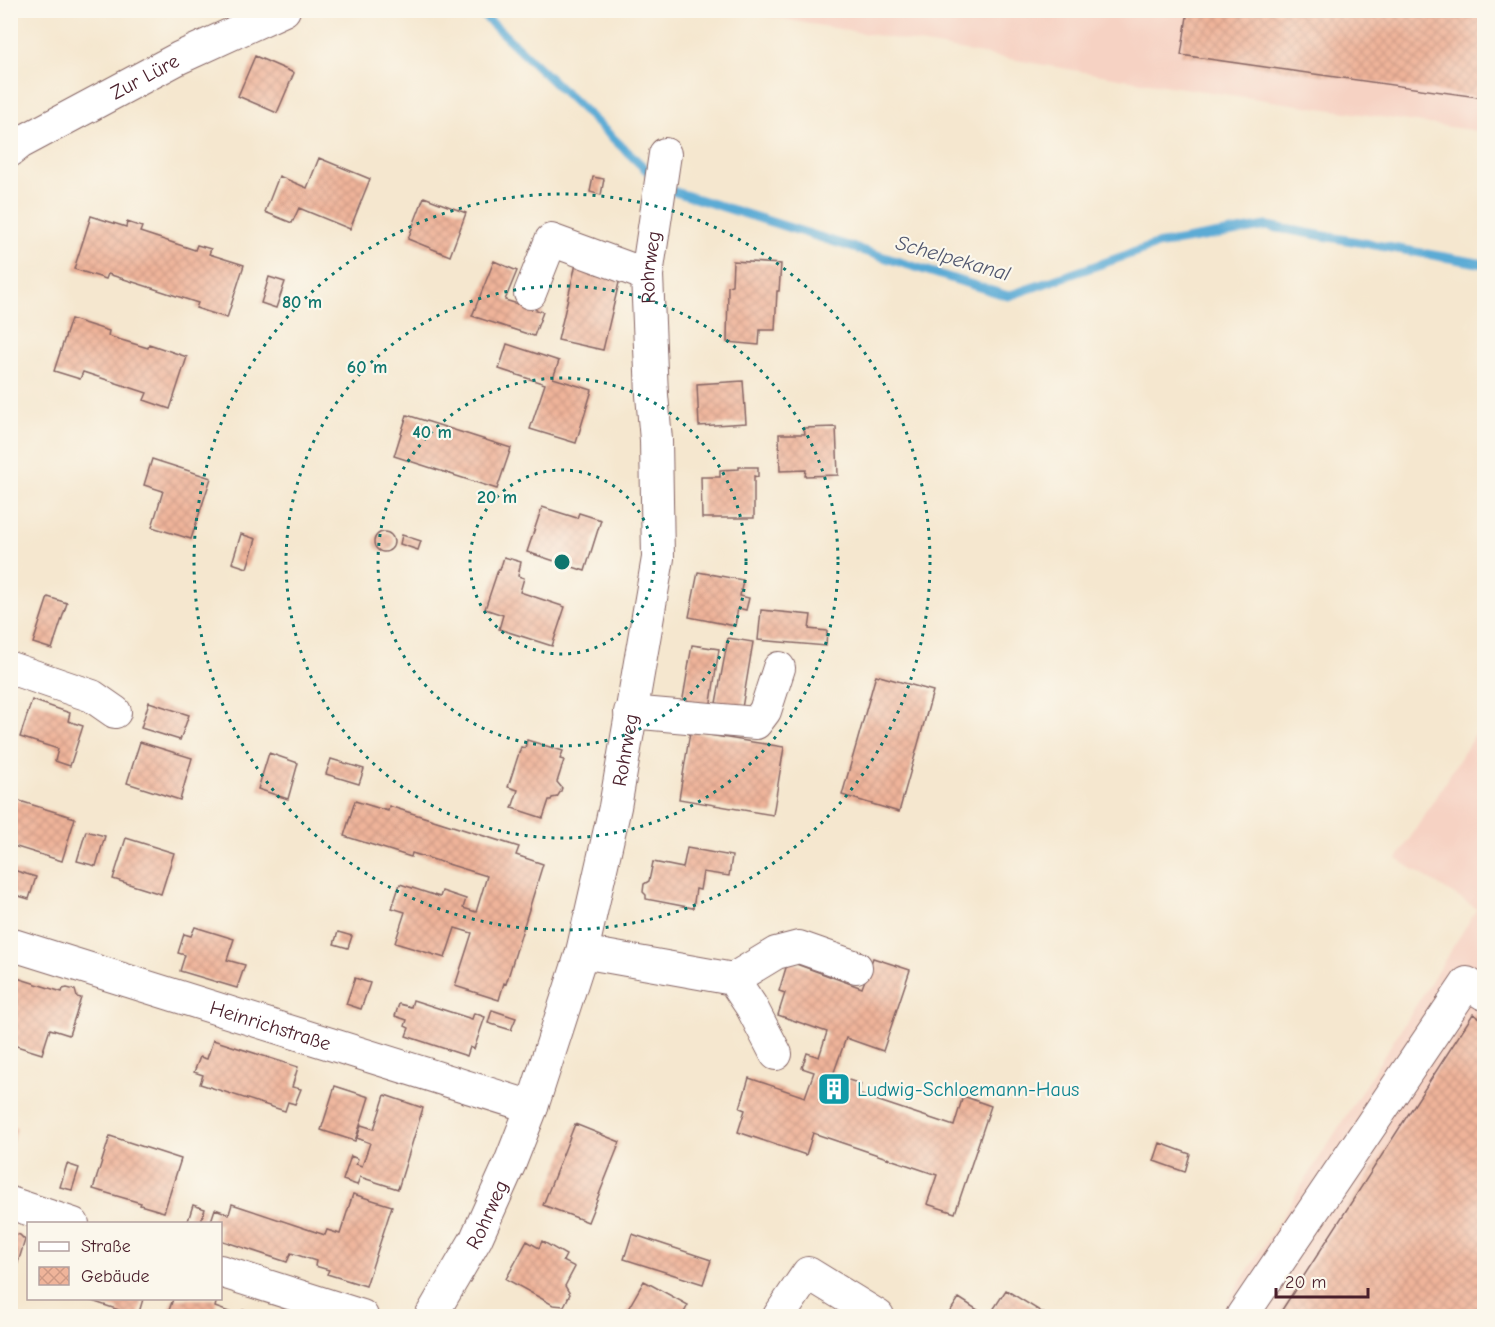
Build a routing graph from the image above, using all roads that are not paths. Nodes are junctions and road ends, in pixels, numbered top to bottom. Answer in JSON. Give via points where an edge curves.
{"nodes":[{"id":1,"x":284,"y":10,"type":"edge"},
{"id":2,"x":10,"y":151,"type":"edge"},
{"id":3,"x":665,"y":153,"type":"dead end"},
{"id":4,"x":647,"y":275,"type":"junction"},
{"id":5,"x":530,"y":292,"type":"dead end"},
{"id":6,"x":10,"y":668,"type":"edge"},
{"id":7,"x":779,"y":668,"type":"dead end"},
{"id":8,"x":115,"y":712,"type":"dead end"},
{"id":9,"x":630,"y":712,"type":"junction"},
{"id":10,"x":10,"y":944,"type":"edge"},
{"id":11,"x":582,"y":952,"type":"junction"},
{"id":12,"x":856,"y":967,"type":"dead end"},
{"id":13,"x":733,"y":979,"type":"junction"},
{"id":14,"x":1485,"y":994,"type":"edge"},
{"id":15,"x":776,"y":1054,"type":"dead end"},
{"id":16,"x":532,"y":1107,"type":"junction"},
{"id":17,"x":10,"y":1203,"type":"edge"},
{"id":18,"x":67,"y":1222,"type":"edge"},
{"id":19,"x":222,"y":1272,"type":"edge"},
{"id":20,"x":872,"y":1315,"type":"edge"},
{"id":21,"x":362,"y":1317,"type":"edge"},
{"id":22,"x":431,"y":1317,"type":"edge"},
{"id":23,"x":779,"y":1317,"type":"edge"},
{"id":24,"x":1242,"y":1317,"type":"edge"}],
"edges":[{"from":1,"to":2,"type":"street","name":"Zur Lüre","via":[[179,58]]},
{"from":3,"to":4,"type":"street","name":"Rohrweg"},
{"from":4,"to":5,"type":"street","via":[[551,240]]},
{"from":4,"to":9,"type":"street","name":"Rohrweg","via":[[658,558]]},
{"from":6,"to":8,"type":"street","via":[[92,696]]},
{"from":7,"to":9,"type":"street","via":[[765,711],[756,723]]},
{"from":9,"to":11,"type":"street","name":"Rohrweg","via":[[615,807]]},
{"from":10,"to":16,"type":"street","name":"Heinrichstraße"},
{"from":11,"to":13,"type":"street"},
{"from":11,"to":16,"type":"street","name":"Rohrweg"},
{"from":12,"to":13,"type":"street","via":[[799,947],[776,953]]},
{"from":13,"to":15,"type":"street"},
{"from":14,"to":24,"type":"street","via":[[1467,983]]},
{"from":16,"to":22,"type":"street","name":"Rohrweg","via":[[476,1239]]},
{"from":17,"to":18,"type":"street"},
{"from":19,"to":21,"type":"street"},
{"from":20,"to":23,"type":"street","via":[[808,1273]]}]}
